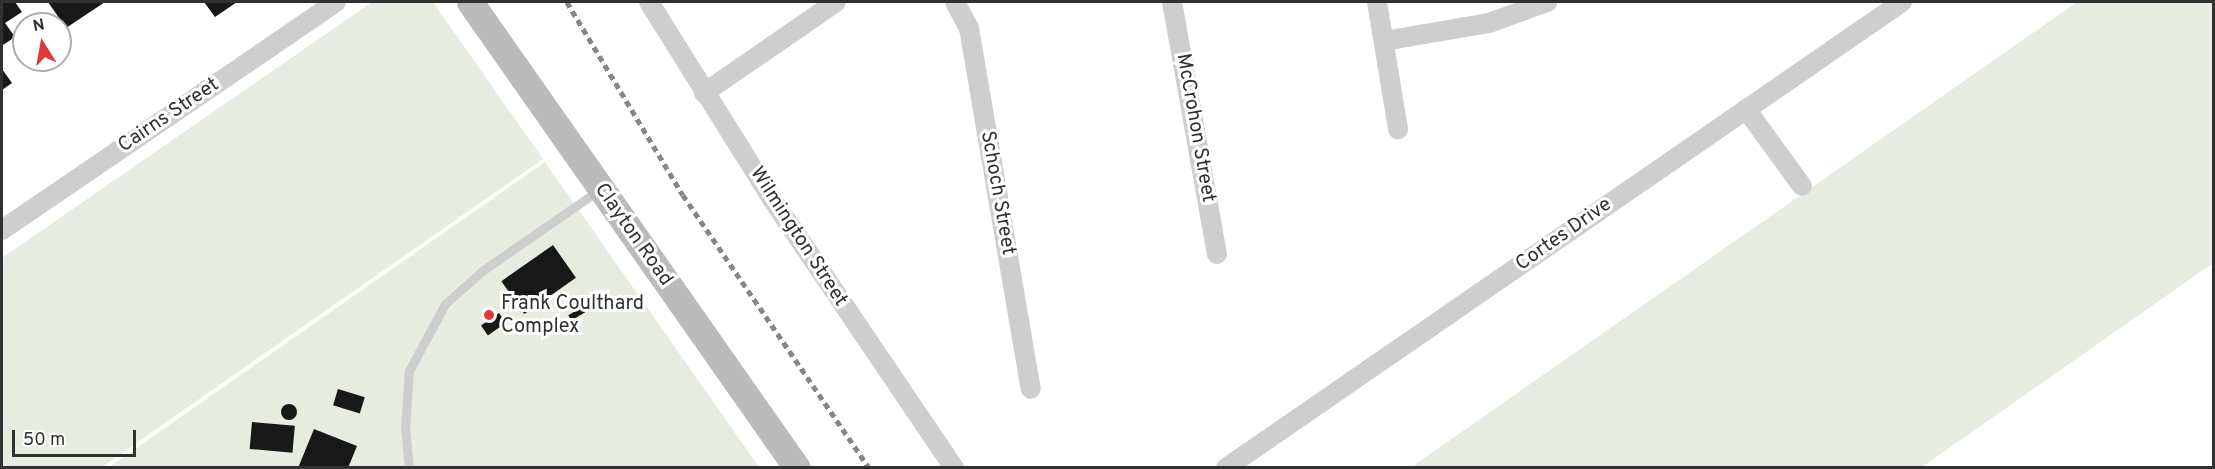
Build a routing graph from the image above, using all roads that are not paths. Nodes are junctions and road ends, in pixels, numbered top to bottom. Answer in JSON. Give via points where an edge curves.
{"nodes":[{"id":1,"x":336,"y":2,"type":"edge"},
{"id":2,"x":470,"y":2,"type":"edge"},
{"id":3,"x":649,"y":2,"type":"edge"},
{"id":4,"x":836,"y":2,"type":"edge"},
{"id":5,"x":955,"y":2,"type":"edge"},
{"id":6,"x":1172,"y":2,"type":"edge"},
{"id":7,"x":1377,"y":2,"type":"edge"},
{"id":8,"x":1547,"y":2,"type":"edge"},
{"id":9,"x":1902,"y":2,"type":"edge"},
{"id":10,"x":1384,"y":41,"type":"junction"},
{"id":11,"x":704,"y":93,"type":"junction"},
{"id":12,"x":1746,"y":109,"type":"junction"},
{"id":13,"x":1398,"y":129,"type":"dead end"},
{"id":14,"x":1802,"y":186,"type":"dead end"},
{"id":15,"x":600,"y":188,"type":"junction"},
{"id":16,"x":2,"y":230,"type":"edge"},
{"id":17,"x":1217,"y":254,"type":"dead end"},
{"id":18,"x":1031,"y":389,"type":"dead end"},
{"id":19,"x":409,"y":468,"type":"edge"},
{"id":20,"x":797,"y":468,"type":"edge"},
{"id":21,"x":954,"y":468,"type":"edge"},
{"id":22,"x":1226,"y":468,"type":"edge"}],
"edges":[{"from":1,"to":16,"type":"street","name":"Cairns Street"},
{"from":2,"to":15,"type":"street","name":"Clayton Road"},
{"from":3,"to":11,"type":"street","name":"Wilmington Street"},
{"from":4,"to":11,"type":"street"},
{"from":5,"to":18,"type":"street","name":"Schoch Street","via":[[969,28]]},
{"from":6,"to":17,"type":"street","name":"McCrohon Street"},
{"from":7,"to":10,"type":"street"},
{"from":8,"to":10,"type":"street","via":[[1489,23]]},
{"from":9,"to":12,"type":"street","name":"Cortes Drive"},
{"from":10,"to":13,"type":"street"},
{"from":11,"to":21,"type":"street","name":"Wilmington Street"},
{"from":12,"to":14,"type":"street"},
{"from":12,"to":22,"type":"street","name":"Cortes Drive"},
{"from":15,"to":19,"type":"lane","via":[[482,271],[446,304],[409,371],[405,428]]},
{"from":15,"to":20,"type":"street","name":"Clayton Road"}]}
